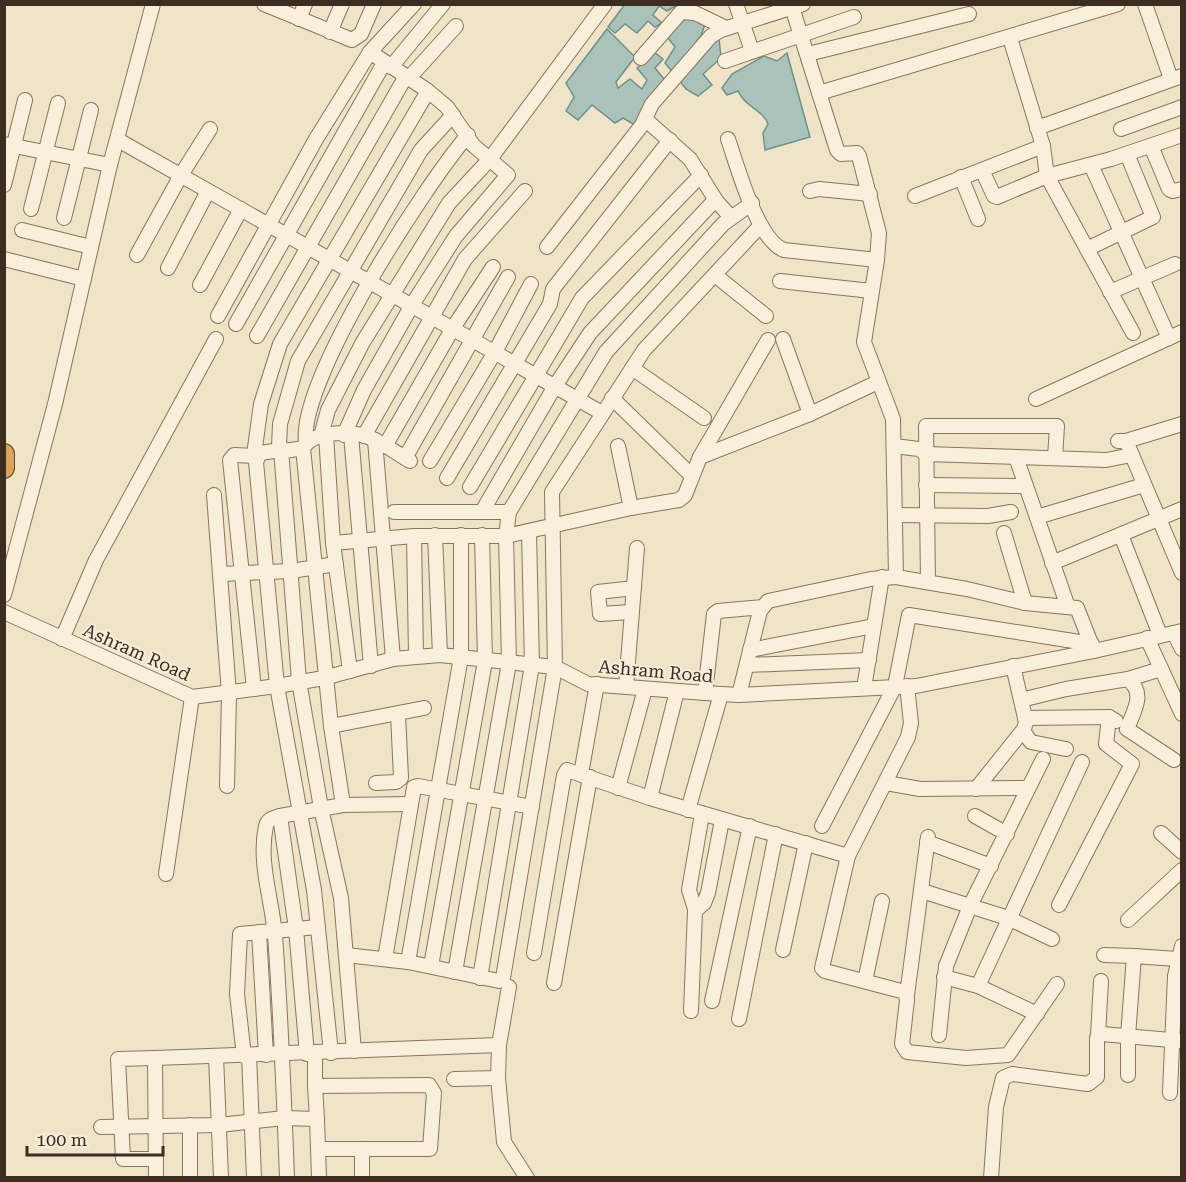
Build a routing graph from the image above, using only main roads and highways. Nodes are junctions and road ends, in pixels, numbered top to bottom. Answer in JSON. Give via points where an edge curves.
{"nodes":[{"id":1,"x":4,"y":454,"type":"edge"},
{"id":2,"x":4,"y":468,"type":"edge"}],
"edges":[{"from":1,"to":2,"type":"highway"}]}
